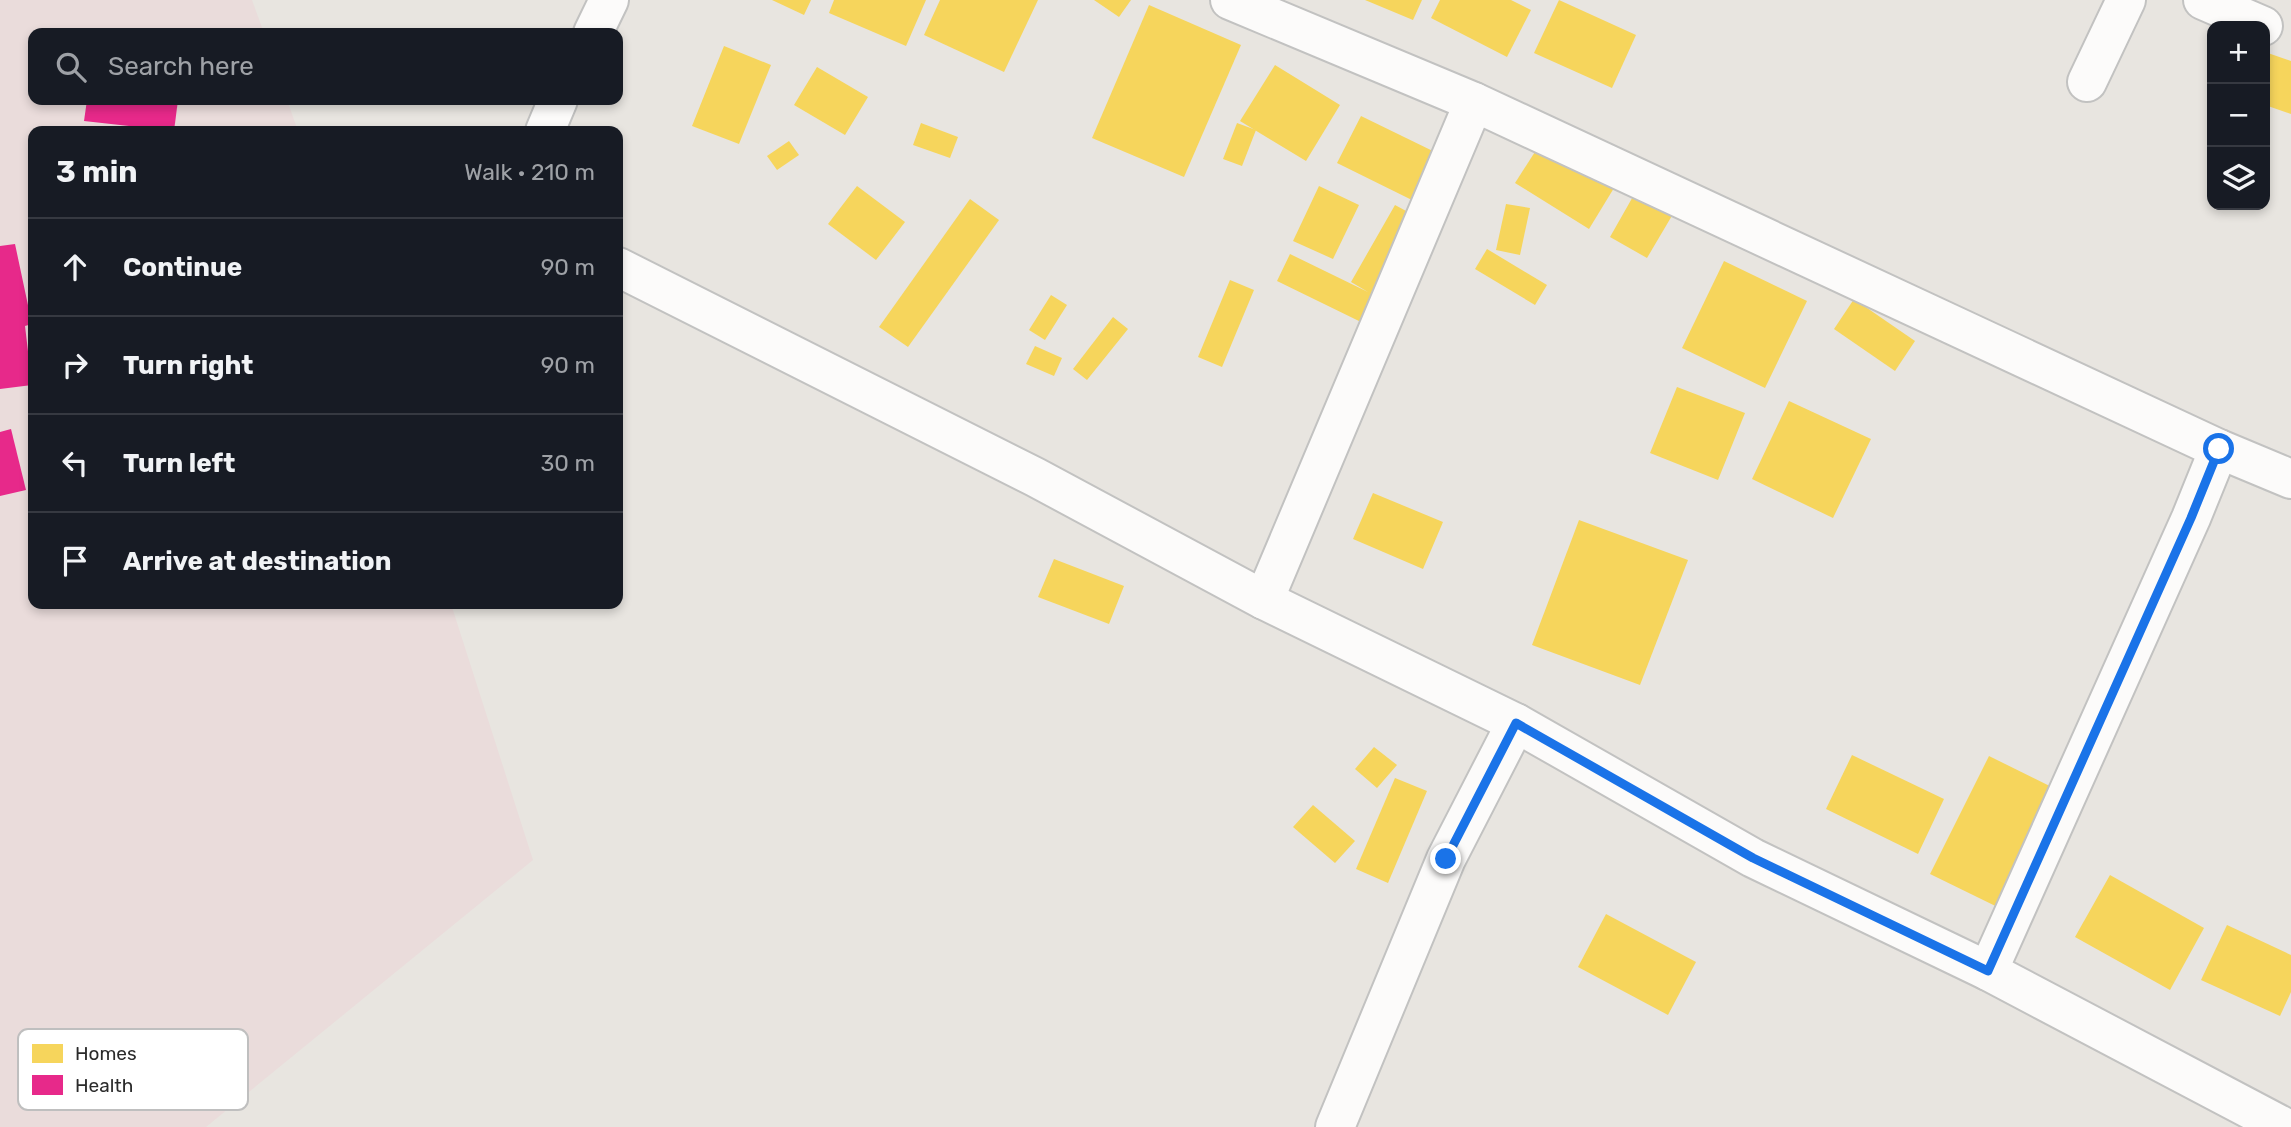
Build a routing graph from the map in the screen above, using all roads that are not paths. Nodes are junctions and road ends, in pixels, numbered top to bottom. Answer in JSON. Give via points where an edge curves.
{"nodes":[{"id":1,"x":609,"y":0,"type":"edge"},
{"id":2,"x":1230,"y":0,"type":"edge"},
{"id":3,"x":2126,"y":0,"type":"edge"},
{"id":4,"x":2203,"y":0,"type":"edge"},
{"id":5,"x":2250,"y":21,"type":"edge"},
{"id":6,"x":595,"y":28,"type":"edge"},
{"id":7,"x":2270,"y":29,"type":"edge"},
{"id":8,"x":2291,"y":38,"type":"edge"},
{"id":9,"x":2087,"y":82,"type":"dead end"},
{"id":10,"x":1474,"y":102,"type":"junction"},
{"id":11,"x":556,"y":105,"type":"edge"},
{"id":12,"x":547,"y":126,"type":"edge"},
{"id":13,"x":623,"y":270,"type":"edge"},
{"id":14,"x":2219,"y":449,"type":"junction"},
{"id":15,"x":2291,"y":479,"type":"edge"},
{"id":16,"x":1264,"y":600,"type":"junction"},
{"id":17,"x":1516,"y":723,"type":"junction"},
{"id":18,"x":1988,"y":971,"type":"junction"},
{"id":19,"x":1335,"y":1127,"type":"edge"},
{"id":20,"x":2284,"y":1127,"type":"edge"}],
"edges":[{"from":1,"to":6,"type":"street"},
{"from":2,"to":10,"type":"street"},
{"from":3,"to":9,"type":"street"},
{"from":4,"to":5,"type":"street"},
{"from":7,"to":8,"type":"street"},
{"from":10,"to":14,"type":"street"},
{"from":10,"to":16,"type":"street"},
{"from":11,"to":12,"type":"street"},
{"from":13,"to":16,"type":"street","via":[[1035,477]]},
{"from":14,"to":15,"type":"street"},
{"from":14,"to":18,"type":"street"},
{"from":16,"to":17,"type":"street"},
{"from":17,"to":18,"type":"street","via":[[1753,858]]},
{"from":17,"to":19,"type":"street","via":[[1446,859]]},
{"from":18,"to":20,"type":"street"}]}
